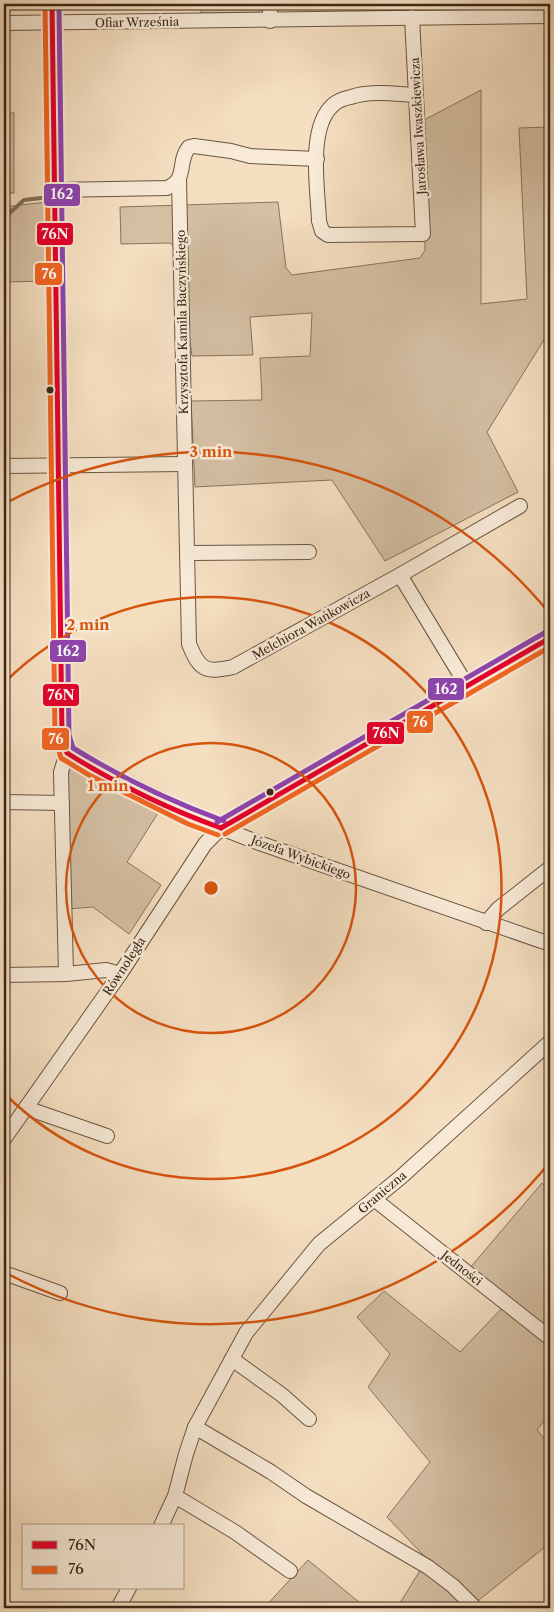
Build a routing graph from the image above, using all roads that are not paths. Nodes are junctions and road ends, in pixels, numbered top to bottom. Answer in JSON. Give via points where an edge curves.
{"nodes":[{"id":1,"x":52,"y":4,"type":"edge"},
{"id":2,"x":270,"y":4,"type":"edge"},
{"id":3,"x":396,"y":11,"type":"edge"},
{"id":4,"x":550,"y":16,"type":"edge"},
{"id":5,"x":412,"y":17,"type":"junction"},
{"id":6,"x":270,"y":21,"type":"junction"},
{"id":7,"x":4,"y":23,"type":"edge"},
{"id":8,"x":52,"y":23,"type":"junction"},
{"id":9,"x":416,"y":95,"type":"junction"},
{"id":10,"x":317,"y":159,"type":"junction"},
{"id":11,"x":179,"y":180,"type":"junction"},
{"id":12,"x":55,"y":190,"type":"junction"},
{"id":13,"x":58,"y":464,"type":"junction"},
{"id":14,"x":185,"y":464,"type":"junction"},
{"id":15,"x":4,"y":466,"type":"edge"},
{"id":16,"x":520,"y":506,"type":"dead end"},
{"id":17,"x":309,"y":552,"type":"dead end"},
{"id":18,"x":188,"y":553,"type":"junction"},
{"id":19,"x":400,"y":575,"type":"junction"},
{"id":20,"x":550,"y":638,"type":"edge"},
{"id":21,"x":467,"y":686,"type":"junction"},
{"id":22,"x":67,"y":753,"type":"junction"},
{"id":23,"x":4,"y":802,"type":"edge"},
{"id":24,"x":62,"y":803,"type":"junction"},
{"id":25,"x":221,"y":828,"type":"junction"},
{"id":26,"x":550,"y":868,"type":"edge"},
{"id":27,"x":486,"y":923,"type":"junction"},
{"id":28,"x":550,"y":944,"type":"edge"},
{"id":29,"x":66,"y":974,"type":"junction"},
{"id":30,"x":120,"y":974,"type":"junction"},
{"id":31,"x":4,"y":975,"type":"edge"},
{"id":32,"x":550,"y":1042,"type":"edge"},
{"id":33,"x":27,"y":1106,"type":"junction"},
{"id":34,"x":107,"y":1136,"type":"dead end"},
{"id":35,"x":4,"y":1139,"type":"edge"},
{"id":36,"x":374,"y":1199,"type":"junction"},
{"id":37,"x":4,"y":1273,"type":"edge"},
{"id":38,"x":60,"y":1293,"type":"dead end"},
{"id":39,"x":550,"y":1338,"type":"edge"},
{"id":40,"x":232,"y":1358,"type":"junction"},
{"id":41,"x":309,"y":1419,"type":"dead end"},
{"id":42,"x":195,"y":1427,"type":"junction"},
{"id":43,"x":175,"y":1496,"type":"junction"},
{"id":44,"x":162,"y":1524,"type":"edge"},
{"id":45,"x":290,"y":1571,"type":"dead end"},
{"id":46,"x":128,"y":1590,"type":"edge"},
{"id":47,"x":118,"y":1608,"type":"edge"},
{"id":48,"x":475,"y":1608,"type":"edge"}],
"edges":[{"from":1,"to":8,"type":"street"},
{"from":2,"to":6,"type":"street"},
{"from":3,"to":5,"type":"street","name":"Ofiar Września"},
{"from":3,"to":6,"type":"street","name":"Ofiar Września"},
{"from":4,"to":5,"type":"street","name":"Ofiar Września"},
{"from":5,"to":9,"type":"street","name":"Jarosława Iwaszkiewicza"},
{"from":6,"to":8,"type":"street","name":"Ofiar Września"},
{"from":7,"to":8,"type":"street","name":"Ofiar Września"},
{"from":8,"to":12,"type":"street"},
{"from":9,"to":10,"type":"street","via":[[370,94],[352,96],[333,104],[323,119],[317,142]]},
{"from":9,"to":10,"type":"street","name":"Jarosława Iwaszkiewicza","via":[[424,234],[328,235],[322,231]]},
{"from":10,"to":11,"type":"street","name":"Krzysztofa Kamila Baczyńskiego","via":[[250,156],[194,146],[184,152]]},
{"from":11,"to":12,"type":"street","via":[[167,188]]},
{"from":11,"to":14,"type":"street","name":"Krzysztofa Kamila Baczyńskiego"},
{"from":12,"to":13,"type":"street"},
{"from":13,"to":14,"type":"street"},
{"from":13,"to":15,"type":"street"},
{"from":13,"to":22,"type":"street","via":[[62,736]]},
{"from":14,"to":18,"type":"street","name":"Melchiora Wańkowicza"},
{"from":16,"to":19,"type":"street","name":"Melchiora Wańkowicza"},
{"from":17,"to":18,"type":"street"},
{"from":18,"to":19,"type":"street","name":"Melchiora Wańkowicza","via":[[189,644],[196,661],[214,672],[233,667]]},
{"from":19,"to":21,"type":"street"},
{"from":20,"to":21,"type":"street"},
{"from":21,"to":25,"type":"street"},
{"from":22,"to":24,"type":"street","via":[[61,772]]},
{"from":22,"to":25,"type":"street","name":"Józefa Wybickiego","via":[[191,817]]},
{"from":23,"to":24,"type":"street"},
{"from":24,"to":29,"type":"street"},
{"from":25,"to":27,"type":"street","name":"Józefa Wybickiego"},
{"from":25,"to":30,"type":"street","name":"Równoległa","via":[[205,844]]},
{"from":26,"to":27,"type":"street","via":[[498,909]]},
{"from":27,"to":28,"type":"street","name":"Józefa Wybickiego"},
{"from":29,"to":30,"type":"street","via":[[106,970]]},
{"from":29,"to":31,"type":"street"},
{"from":30,"to":33,"type":"street","name":"Równoległa"},
{"from":32,"to":36,"type":"street","name":"Graniczna"},
{"from":33,"to":34,"type":"street"},
{"from":33,"to":35,"type":"street","name":"Równoległa"},
{"from":36,"to":39,"type":"street","name":"Jedności"},
{"from":36,"to":40,"type":"street","name":"Graniczna","via":[[319,1244],[246,1332]]},
{"from":37,"to":38,"type":"street"},
{"from":40,"to":41,"type":"street"},
{"from":40,"to":42,"type":"street","name":"Graniczna"},
{"from":42,"to":43,"type":"street","name":"Graniczna"},
{"from":42,"to":48,"type":"street","via":[[428,1567]]},
{"from":43,"to":44,"type":"street","name":"Graniczna"},
{"from":43,"to":45,"type":"street","via":[[235,1532]]},
{"from":46,"to":47,"type":"street"}]}
